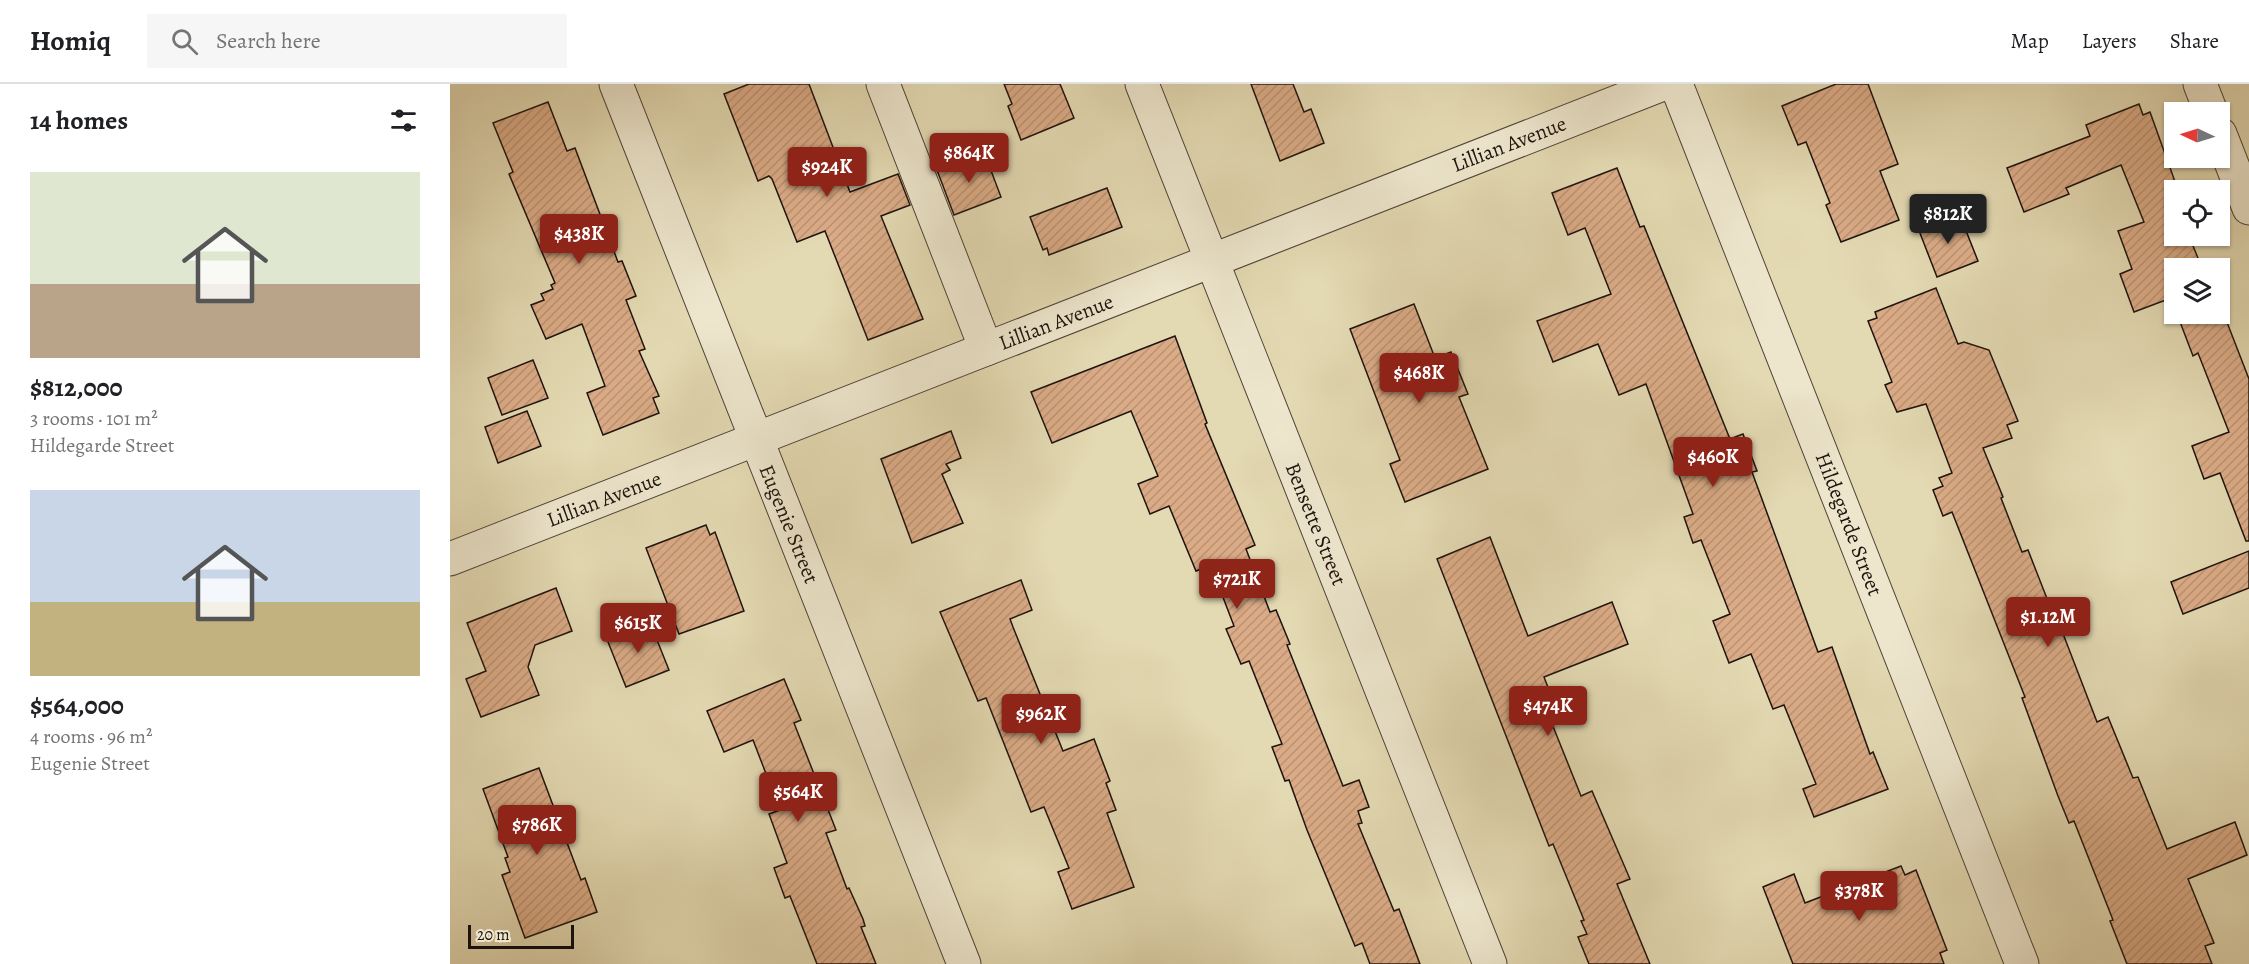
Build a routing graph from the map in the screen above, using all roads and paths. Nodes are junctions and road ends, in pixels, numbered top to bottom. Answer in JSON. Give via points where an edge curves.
{"nodes":[{"id":1,"x":615,"y":84,"type":"edge"},
{"id":2,"x":883,"y":84,"type":"edge"},
{"id":3,"x":1142,"y":84,"type":"edge"},
{"id":4,"x":1663,"y":84,"type":"edge"},
{"id":5,"x":1676,"y":84,"type":"edge"},
{"id":6,"x":2200,"y":84,"type":"edge"},
{"id":7,"x":2207,"y":102,"type":"edge"},
{"id":8,"x":2230,"y":160,"type":"edge"},
{"id":9,"x":2249,"y":208,"type":"edge"},
{"id":10,"x":1212,"y":261,"type":"junction"},
{"id":11,"x":986,"y":349,"type":"junction"},
{"id":12,"x":755,"y":440,"type":"junction"},
{"id":13,"x":450,"y":559,"type":"edge"},
{"id":14,"x":964,"y":964,"type":"edge"},
{"id":15,"x":1490,"y":964,"type":"edge"},
{"id":16,"x":2022,"y":964,"type":"edge"}],
"edges":[{"from":1,"to":12,"type":"street","name":"Eugenie Street"},
{"from":2,"to":11,"type":"street"},
{"from":3,"to":10,"type":"street","name":"Bensette Street"},
{"from":4,"to":10,"type":"street","name":"Lillian Avenue"},
{"from":5,"to":16,"type":"street","name":"Hildegarde Street"},
{"from":6,"to":7,"type":"street"},
{"from":8,"to":9,"type":"street"},
{"from":10,"to":11,"type":"street","name":"Lillian Avenue"},
{"from":10,"to":15,"type":"street","name":"Bensette Street"},
{"from":11,"to":12,"type":"street","name":"Lillian Avenue"},
{"from":12,"to":13,"type":"street","name":"Lillian Avenue"},
{"from":12,"to":14,"type":"street","name":"Eugenie Street"}]}
